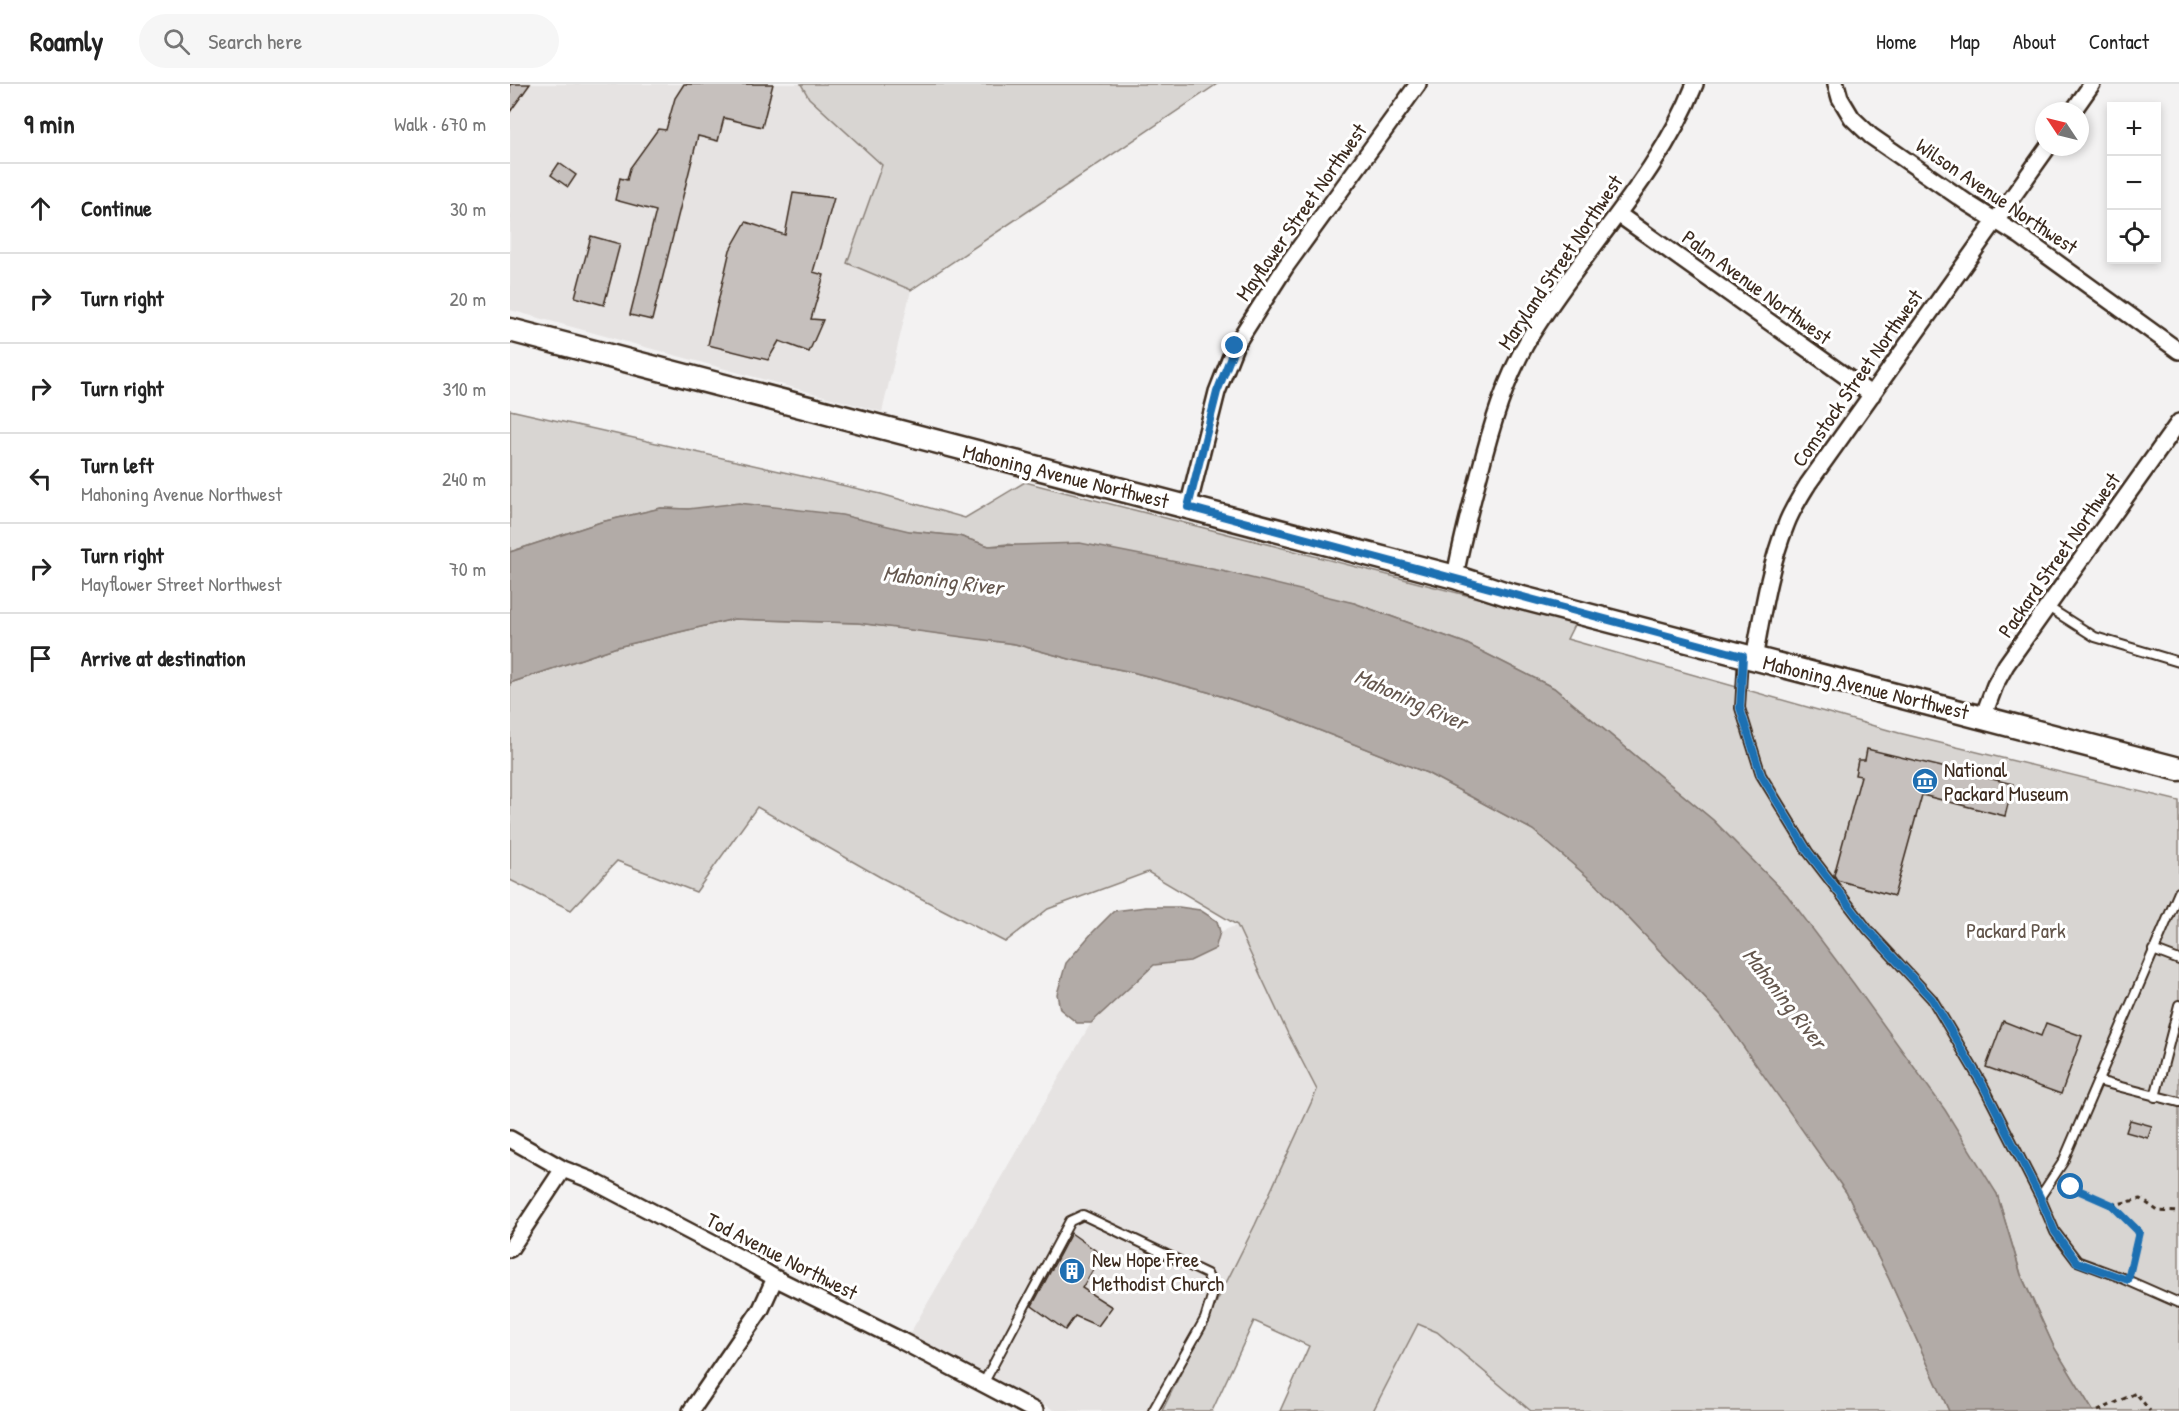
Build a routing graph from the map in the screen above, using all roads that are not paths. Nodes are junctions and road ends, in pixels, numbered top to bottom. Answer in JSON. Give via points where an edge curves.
{"nodes":[{"id":1,"x":1418,"y":84,"type":"edge"},
{"id":2,"x":1695,"y":84,"type":"edge"},
{"id":3,"x":1836,"y":84,"type":"edge"},
{"id":4,"x":2092,"y":84,"type":"edge"},
{"id":5,"x":2079,"y":102,"type":"edge"},
{"id":6,"x":2042,"y":156,"type":"edge"},
{"id":7,"x":1618,"y":213,"type":"junction"},
{"id":8,"x":1996,"y":220,"type":"junction"},
{"id":9,"x":510,"y":330,"type":"edge"},
{"id":10,"x":2179,"y":351,"type":"edge"},
{"id":11,"x":1872,"y":395,"type":"junction"},
{"id":12,"x":2179,"y":422,"type":"edge"},
{"id":13,"x":1188,"y":507,"type":"junction"},
{"id":14,"x":1455,"y":577,"type":"junction"},
{"id":15,"x":2048,"y":607,"type":"junction"},
{"id":16,"x":1749,"y":657,"type":"junction"},
{"id":17,"x":2179,"y":662,"type":"edge"},
{"id":18,"x":1983,"y":717,"type":"junction"},
{"id":19,"x":2179,"y":769,"type":"edge"},
{"id":20,"x":2179,"y":892,"type":"edge"},
{"id":21,"x":2153,"y":950,"type":"junction"},
{"id":22,"x":2179,"y":960,"type":"edge"},
{"id":23,"x":2179,"y":1005,"type":"edge"},
{"id":24,"x":2098,"y":1081,"type":"junction"},
{"id":25,"x":2155,"y":1097,"type":"junction"},
{"id":26,"x":2179,"y":1102,"type":"edge"},
{"id":27,"x":510,"y":1139,"type":"edge"},
{"id":28,"x":563,"y":1169,"type":"junction"},
{"id":29,"x":2040,"y":1197,"type":"junction"},
{"id":30,"x":510,"y":1249,"type":"edge"},
{"id":31,"x":775,"y":1278,"type":"junction"},
{"id":32,"x":2179,"y":1303,"type":"edge"},
{"id":33,"x":983,"y":1383,"type":"junction"},
{"id":34,"x":691,"y":1411,"type":"edge"},
{"id":35,"x":1035,"y":1411,"type":"edge"},
{"id":36,"x":1153,"y":1411,"type":"edge"}],
"edges":[{"from":1,"to":13,"type":"street","name":"Mayflower Street Northwest","via":[[1286,266],[1235,346],[1217,392]]},
{"from":2,"to":7,"type":"street","name":"Maryland Street Northwest","via":[[1669,138]]},
{"from":3,"to":8,"type":"street","name":"Wilson Avenue Northwest","via":[[1840,98],[1862,128]]},
{"from":4,"to":5,"type":"street"},
{"from":6,"to":8,"type":"street","name":"Comstock Street Northwest"},
{"from":7,"to":11,"type":"street","name":"Palm Avenue Northwest"},
{"from":7,"to":14,"type":"street","name":"Maryland Street Northwest","via":[[1554,300],[1510,374],[1494,417]]},
{"from":8,"to":10,"type":"street","name":"Wilson Avenue Northwest"},
{"from":8,"to":11,"type":"street","name":"Comstock Street Northwest"},
{"from":9,"to":13,"type":"main road","name":"Mahoning Avenue Northwest"},
{"from":11,"to":16,"type":"street","name":"Comstock Street Northwest","via":[[1808,484],[1790,517]]},
{"from":12,"to":15,"type":"street","name":"Packard Street Northwest"},
{"from":13,"to":14,"type":"main road","name":"Mahoning Avenue Northwest"},
{"from":14,"to":16,"type":"main road","name":"Mahoning Avenue Northwest"},
{"from":15,"to":17,"type":"lane","via":[[2095,637]]},
{"from":15,"to":18,"type":"street","name":"Packard Street Northwest","via":[[2006,665]]},
{"from":16,"to":18,"type":"main road","name":"Mahoning Avenue Northwest"},
{"from":16,"to":29,"type":"lane","via":[[1740,708],[1761,775],[1808,852],[1868,930],[1932,999],[1984,1087]]},
{"from":18,"to":19,"type":"main road","name":"Mahoning Avenue Northwest"},
{"from":20,"to":21,"type":"lane"},
{"from":21,"to":22,"type":"lane"},
{"from":21,"to":24,"type":"lane"},
{"from":23,"to":25,"type":"lane"},
{"from":24,"to":25,"type":"lane"},
{"from":24,"to":29,"type":"lane","via":[[2063,1162]]},
{"from":25,"to":26,"type":"lane"},
{"from":27,"to":28,"type":"street","name":"Tod Avenue Northwest"},
{"from":28,"to":30,"type":"street"},
{"from":28,"to":31,"type":"street","name":"Tod Avenue Northwest","via":[[591,1180]]},
{"from":29,"to":32,"type":"lane","via":[[2055,1232],[2077,1262]]},
{"from":31,"to":33,"type":"street","name":"Tod Avenue Northwest"},
{"from":31,"to":34,"type":"street","via":[[761,1309]]},
{"from":33,"to":35,"type":"street","name":"Tod Avenue Northwest"},
{"from":33,"to":36,"type":"lane","via":[[1070,1221],[1083,1215],[1207,1274],[1214,1290],[1205,1318]]}]}
